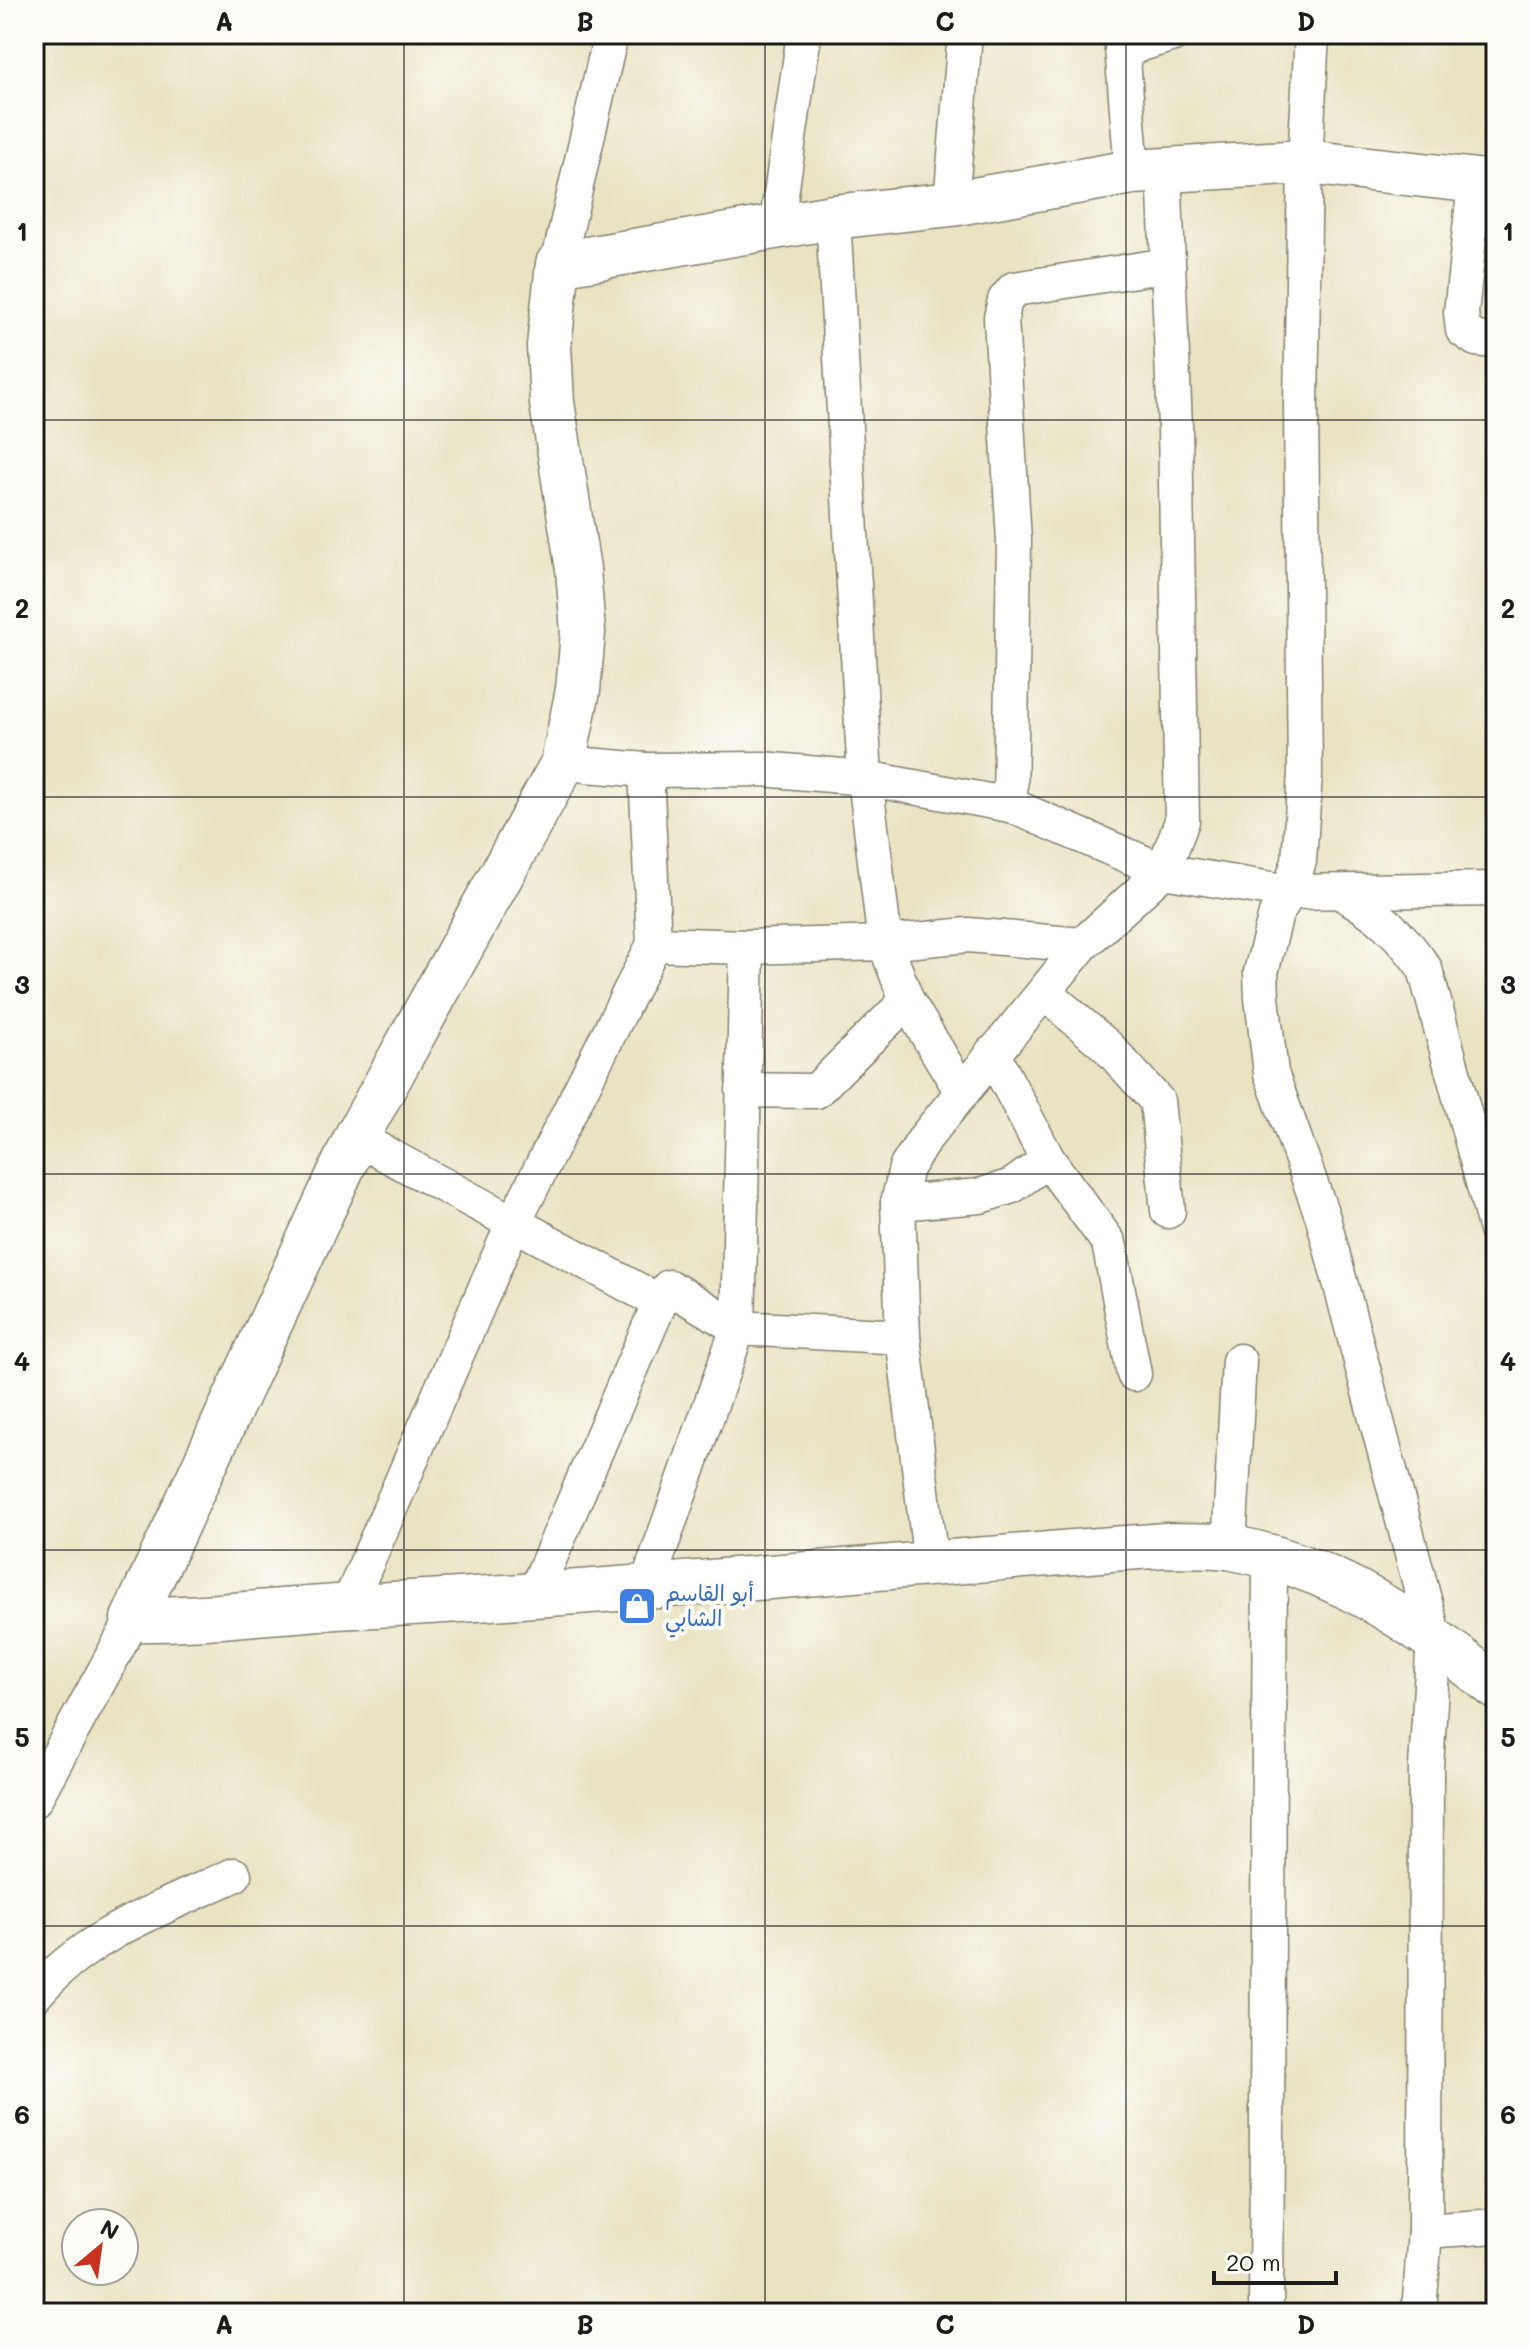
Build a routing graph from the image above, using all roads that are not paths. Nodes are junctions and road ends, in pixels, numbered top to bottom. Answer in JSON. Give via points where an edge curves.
{"nodes":[{"id":1,"x":611,"y":34,"type":"edge"},
{"id":2,"x":804,"y":34,"type":"edge"},
{"id":3,"x":965,"y":34,"type":"edge"},
{"id":4,"x":1173,"y":34,"type":"edge"},
{"id":5,"x":1312,"y":34,"type":"edge"},
{"id":6,"x":1122,"y":42,"type":"edge"},
{"id":7,"x":1305,"y":162,"type":"junction"},
{"id":8,"x":1148,"y":171,"type":"junction"},
{"id":9,"x":1486,"y":183,"type":"edge"},
{"id":10,"x":951,"y":204,"type":"junction"},
{"id":11,"x":833,"y":217,"type":"junction"},
{"id":12,"x":776,"y":229,"type":"junction"},
{"id":13,"x":558,"y":264,"type":"junction"},
{"id":14,"x":1168,"y":265,"type":"junction"},
{"id":15,"x":1496,"y":341,"type":"edge"},
{"id":16,"x":563,"y":763,"type":"junction"},
{"id":17,"x":646,"y":770,"type":"junction"},
{"id":18,"x":865,"y":778,"type":"junction"},
{"id":19,"x":1010,"y":805,"type":"junction"},
{"id":20,"x":1163,"y":871,"type":"junction"},
{"id":21,"x":1496,"y":889,"type":"edge"},
{"id":22,"x":1289,"y":892,"type":"junction"},
{"id":23,"x":1341,"y":893,"type":"junction"},
{"id":24,"x":885,"y":943,"type":"junction"},
{"id":25,"x":654,"y":944,"type":"junction"},
{"id":26,"x":1082,"y":945,"type":"junction"},
{"id":27,"x":747,"y":947,"type":"junction"},
{"id":28,"x":1045,"y":993,"type":"junction"},
{"id":29,"x":907,"y":1001,"type":"junction"},
{"id":30,"x":992,"y":1053,"type":"junction"},
{"id":31,"x":743,"y":1090,"type":"junction"},
{"id":32,"x":962,"y":1092,"type":"junction"},
{"id":33,"x":356,"y":1138,"type":"junction"},
{"id":34,"x":1048,"y":1160,"type":"junction"},
{"id":35,"x":898,"y":1203,"type":"junction"},
{"id":36,"x":1168,"y":1211,"type":"dead end"},
{"id":37,"x":513,"y":1224,"type":"junction"},
{"id":38,"x":1496,"y":1230,"type":"edge"},
{"id":39,"x":660,"y":1302,"type":"junction"},
{"id":40,"x":738,"y":1328,"type":"junction"},
{"id":41,"x":903,"y":1337,"type":"junction"},
{"id":42,"x":1239,"y":1361,"type":"dead end"},
{"id":43,"x":1134,"y":1374,"type":"dead end"},
{"id":44,"x":1250,"y":1552,"type":"junction"},
{"id":45,"x":931,"y":1563,"type":"junction"},
{"id":46,"x":647,"y":1585,"type":"junction"},
{"id":47,"x":533,"y":1597,"type":"junction"},
{"id":48,"x":348,"y":1606,"type":"junction"},
{"id":49,"x":133,"y":1619,"type":"junction"},
{"id":50,"x":1434,"y":1637,"type":"junction"},
{"id":51,"x":1496,"y":1687,"type":"edge"},
{"id":52,"x":34,"y":1800,"type":"edge"},
{"id":53,"x":234,"y":1875,"type":"dead end"},
{"id":54,"x":34,"y":1996,"type":"edge"},
{"id":55,"x":1496,"y":2226,"type":"edge"},
{"id":56,"x":1425,"y":2231,"type":"junction"},
{"id":57,"x":1266,"y":2313,"type":"edge"},
{"id":58,"x":1419,"y":2313,"type":"edge"}],
"edges":[{"from":1,"to":13,"type":"street"},
{"from":2,"to":12,"type":"street"},
{"from":3,"to":10,"type":"street"},
{"from":4,"to":6,"type":"street"},
{"from":5,"to":7,"type":"street"},
{"from":6,"to":8,"type":"street"},
{"from":7,"to":8,"type":"street"},
{"from":7,"to":9,"type":"street"},
{"from":7,"to":22,"type":"street","via":[[1305,774],[1299,861]]},
{"from":8,"to":10,"type":"street"},
{"from":8,"to":14,"type":"street"},
{"from":9,"to":15,"type":"street","via":[[1461,313],[1463,330],[1476,339]]},
{"from":10,"to":11,"type":"street"},
{"from":11,"to":12,"type":"street"},
{"from":11,"to":18,"type":"street"},
{"from":12,"to":13,"type":"street"},
{"from":13,"to":16,"type":"street","via":[[549,346],[552,403],[583,632]]},
{"from":14,"to":19,"type":"street","via":[[1014,289],[1005,300],[1001,318],[1014,541]]},
{"from":14,"to":20,"type":"street","via":[[1182,821]]},
{"from":16,"to":17,"type":"street"},
{"from":16,"to":33,"type":"street"},
{"from":17,"to":18,"type":"street","via":[[762,769]]},
{"from":17,"to":25,"type":"street"},
{"from":18,"to":19,"type":"street"},
{"from":18,"to":24,"type":"street"},
{"from":19,"to":20,"type":"street"},
{"from":20,"to":22,"type":"street"},
{"from":20,"to":26,"type":"street"},
{"from":21,"to":23,"type":"street"},
{"from":22,"to":23,"type":"street"},
{"from":22,"to":50,"type":"street","via":[[1276,914],[1261,972],[1271,1073],[1323,1218]]},
{"from":23,"to":38,"type":"street","via":[[1394,928],[1425,969]]},
{"from":24,"to":26,"type":"street","via":[[968,935]]},
{"from":24,"to":27,"type":"street"},
{"from":24,"to":29,"type":"street"},
{"from":25,"to":27,"type":"street"},
{"from":25,"to":37,"type":"street"},
{"from":26,"to":28,"type":"street"},
{"from":27,"to":31,"type":"street"},
{"from":28,"to":30,"type":"street"},
{"from":28,"to":36,"type":"street","via":[[1108,1047],[1157,1101]]},
{"from":29,"to":31,"type":"street","via":[[816,1091]]},
{"from":29,"to":32,"type":"street"},
{"from":30,"to":32,"type":"street"},
{"from":30,"to":34,"type":"street"},
{"from":31,"to":40,"type":"street"},
{"from":32,"to":35,"type":"street","via":[[906,1168]]},
{"from":33,"to":37,"type":"street"},
{"from":33,"to":49,"type":"street"},
{"from":34,"to":35,"type":"street","via":[[1012,1186],[980,1196]]},
{"from":34,"to":43,"type":"street","via":[[1109,1243]]},
{"from":35,"to":41,"type":"street"},
{"from":37,"to":39,"type":"street"},
{"from":37,"to":48,"type":"street"},
{"from":39,"to":40,"type":"street","via":[[669,1287]]},
{"from":39,"to":47,"type":"street"},
{"from":40,"to":41,"type":"street"},
{"from":40,"to":46,"type":"street"},
{"from":41,"to":45,"type":"street"},
{"from":42,"to":44,"type":"street"},
{"from":44,"to":45,"type":"street","via":[[1165,1545]]},
{"from":44,"to":50,"type":"street","via":[[1324,1574]]},
{"from":44,"to":57,"type":"street"},
{"from":45,"to":46,"type":"street"},
{"from":46,"to":47,"type":"street"},
{"from":47,"to":48,"type":"street"},
{"from":48,"to":49,"type":"street","via":[[204,1620]]},
{"from":49,"to":52,"type":"street"},
{"from":50,"to":51,"type":"street"},
{"from":50,"to":56,"type":"street","via":[[1426,1767]]},
{"from":53,"to":54,"type":"street","via":[[89,1947]]},
{"from":55,"to":56,"type":"street"},
{"from":56,"to":58,"type":"street"}]}
